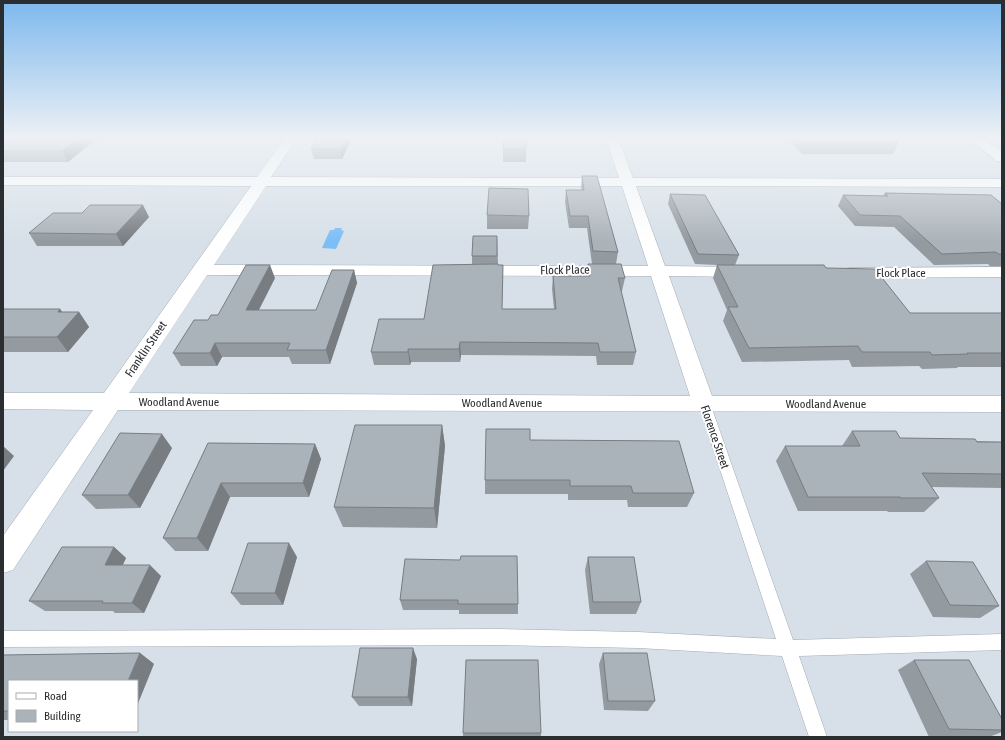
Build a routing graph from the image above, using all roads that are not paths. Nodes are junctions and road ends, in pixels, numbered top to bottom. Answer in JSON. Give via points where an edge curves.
{"nodes":[{"id":1,"x":268,"y":173,"type":"edge"},
{"id":2,"x":625,"y":173,"type":"edge"},
{"id":3,"x":3,"y":181,"type":"edge"},
{"id":4,"x":262,"y":182,"type":"junction"},
{"id":5,"x":628,"y":182,"type":"junction"},
{"id":6,"x":1002,"y":183,"type":"edge"},
{"id":7,"x":201,"y":270,"type":"junction"},
{"id":8,"x":659,"y":272,"type":"junction"},
{"id":9,"x":762,"y":272,"type":"edge"},
{"id":10,"x":1002,"y":272,"type":"edge"},
{"id":11,"x":832,"y":273,"type":"edge"},
{"id":12,"x":3,"y":401,"type":"edge"},
{"id":13,"x":110,"y":402,"type":"junction"},
{"id":14,"x":704,"y":403,"type":"junction"},
{"id":15,"x":1002,"y":404,"type":"edge"},
{"id":16,"x":3,"y":560,"type":"edge"},
{"id":17,"x":3,"y":639,"type":"edge"},
{"id":18,"x":1002,"y":642,"type":"edge"},
{"id":19,"x":787,"y":648,"type":"junction"},
{"id":20,"x":818,"y":737,"type":"edge"}],
"edges":[{"from":1,"to":4,"type":"street","name":"Franklin Street"},
{"from":2,"to":5,"type":"street","name":"Florence Street"},
{"from":3,"to":4,"type":"street"},
{"from":4,"to":5,"type":"street"},
{"from":4,"to":7,"type":"street","name":"Franklin Street"},
{"from":5,"to":6,"type":"street"},
{"from":5,"to":8,"type":"street","name":"Florence Street"},
{"from":7,"to":8,"type":"street","name":"Flock Place"},
{"from":7,"to":13,"type":"street","name":"Franklin Street"},
{"from":8,"to":9,"type":"street","name":"Flock Place"},
{"from":8,"to":14,"type":"street","name":"Florence Street"},
{"from":10,"to":11,"type":"street","name":"Flock Place"},
{"from":12,"to":13,"type":"street","name":"Woodland Avenue"},
{"from":13,"to":14,"type":"street","name":"Woodland Avenue"},
{"from":13,"to":16,"type":"street","name":"Franklin Street"},
{"from":14,"to":15,"type":"street","name":"Woodland Avenue"},
{"from":14,"to":19,"type":"lane","name":"Florence Street"},
{"from":17,"to":19,"type":"lane","via":[[498,637],[638,640]]},
{"from":18,"to":19,"type":"lane"},
{"from":19,"to":20,"type":"lane","name":"Florence Street"}]}
